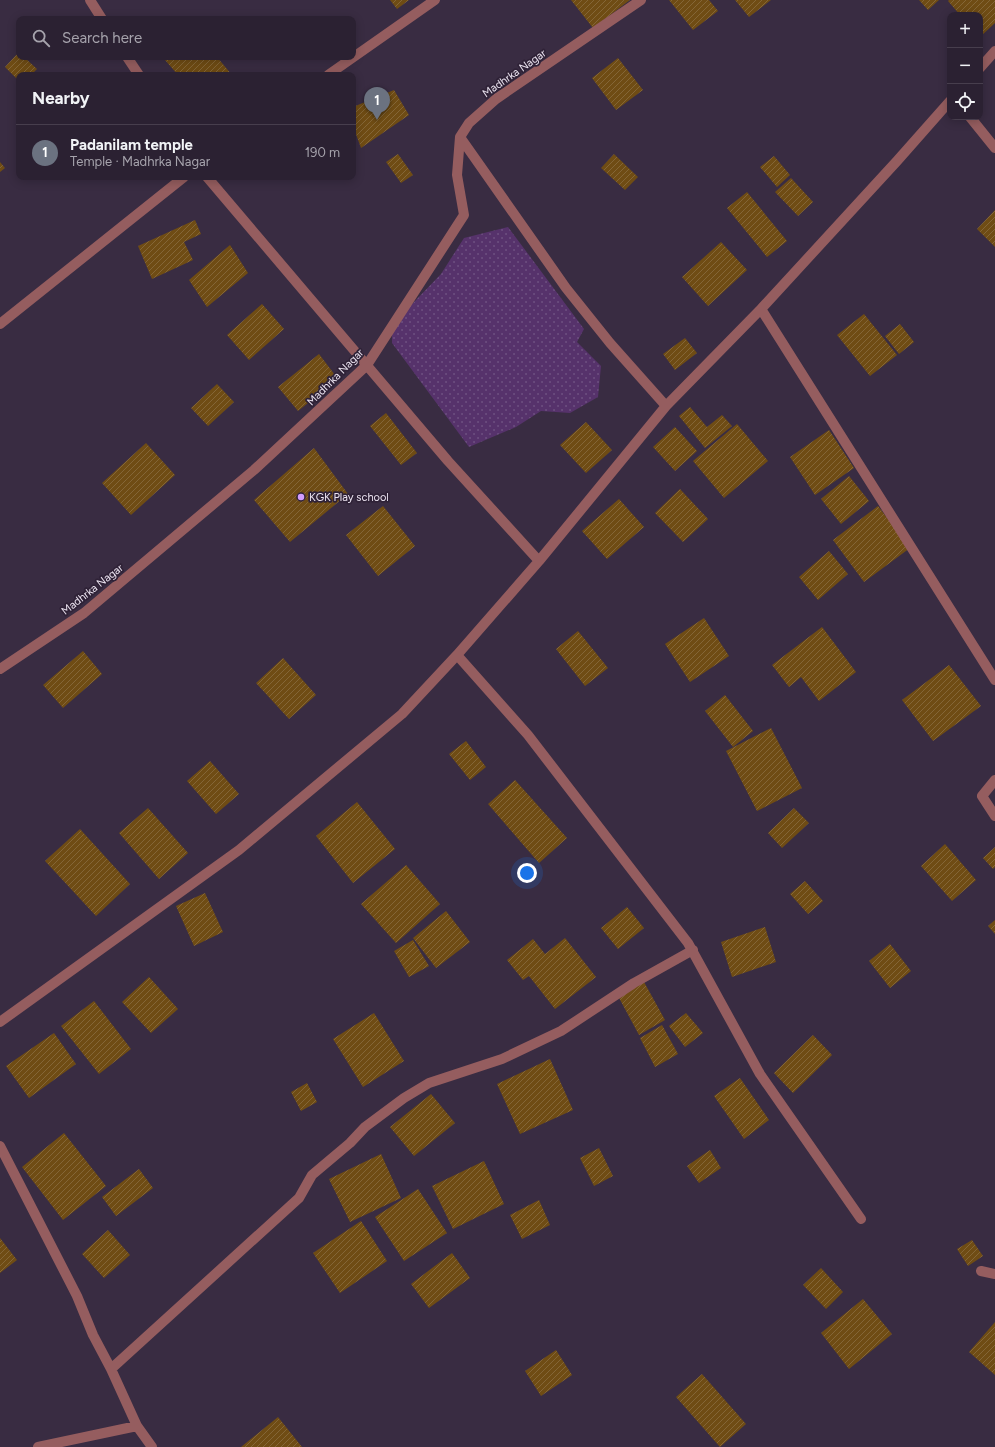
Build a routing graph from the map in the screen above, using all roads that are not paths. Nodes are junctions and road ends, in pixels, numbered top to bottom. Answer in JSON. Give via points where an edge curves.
{"nodes":[{"id":1,"x":90,"y":0,"type":"edge"},
{"id":2,"x":436,"y":0,"type":"edge"},
{"id":3,"x":641,"y":0,"type":"edge"},
{"id":4,"x":100,"y":16,"type":"edge"},
{"id":5,"x":995,"y":51,"type":"edge"},
{"id":6,"x":356,"y":56,"type":"edge"},
{"id":7,"x":129,"y":60,"type":"edge"},
{"id":8,"x":350,"y":60,"type":"edge"},
{"id":9,"x":983,"y":65,"type":"edge"},
{"id":10,"x":137,"y":72,"type":"edge"},
{"id":11,"x":332,"y":72,"type":"edge"},
{"id":12,"x":947,"y":104,"type":"edge"},
{"id":13,"x":972,"y":120,"type":"edge"},
{"id":14,"x":460,"y":137,"type":"junction"},
{"id":15,"x":995,"y":148,"type":"edge"},
{"id":16,"x":180,"y":180,"type":"edge"},
{"id":17,"x":210,"y":180,"type":"edge"},
{"id":18,"x":761,"y":309,"type":"junction"},
{"id":19,"x":0,"y":324,"type":"edge"},
{"id":20,"x":367,"y":365,"type":"junction"},
{"id":21,"x":666,"y":406,"type":"junction"},
{"id":22,"x":539,"y":560,"type":"junction"},
{"id":23,"x":457,"y":655,"type":"junction"},
{"id":24,"x":0,"y":669,"type":"edge"},
{"id":25,"x":995,"y":680,"type":"edge"},
{"id":26,"x":995,"y":780,"type":"edge"},
{"id":27,"x":995,"y":816,"type":"edge"},
{"id":28,"x":693,"y":950,"type":"junction"},
{"id":29,"x":0,"y":1022,"type":"edge"},
{"id":30,"x":0,"y":1146,"type":"edge"},
{"id":31,"x":861,"y":1219,"type":"dead end"},
{"id":32,"x":981,"y":1270,"type":"dead end"},
{"id":33,"x":995,"y":1274,"type":"edge"},
{"id":34,"x":111,"y":1369,"type":"junction"},
{"id":35,"x":137,"y":1426,"type":"junction"},
{"id":36,"x":38,"y":1447,"type":"edge"},
{"id":37,"x":152,"y":1447,"type":"edge"}],
"edges":[{"from":1,"to":4,"type":"street"},
{"from":2,"to":6,"type":"street"},
{"from":3,"to":14,"type":"street","name":"Madhrka Nagar","via":[[496,98],[469,123]]},
{"from":5,"to":9,"type":"street"},
{"from":7,"to":10,"type":"street"},
{"from":8,"to":11,"type":"street"},
{"from":12,"to":18,"type":"street"},
{"from":13,"to":15,"type":"street"},
{"from":14,"to":20,"type":"street","name":"Madhrka Nagar","via":[[457,175],[464,215]]},
{"from":14,"to":21,"type":"street","via":[[566,288]]},
{"from":16,"to":19,"type":"street"},
{"from":17,"to":20,"type":"street"},
{"from":18,"to":21,"type":"street"},
{"from":18,"to":25,"type":"street"},
{"from":20,"to":22,"type":"street","via":[[448,461]]},
{"from":20,"to":24,"type":"street","name":"Madhrka Nagar","via":[[254,470],[84,613]]},
{"from":21,"to":22,"type":"street"},
{"from":22,"to":23,"type":"street"},
{"from":23,"to":28,"type":"street","via":[[528,735]]},
{"from":23,"to":29,"type":"street","via":[[402,714],[239,850]]},
{"from":26,"to":27,"type":"street","via":[[982,796]]},
{"from":28,"to":31,"type":"street","via":[[760,1074]]},
{"from":28,"to":34,"type":"street","via":[[634,983],[561,1031],[502,1059],[429,1083],[365,1126],[350,1143],[312,1175],[299,1198]]},
{"from":30,"to":34,"type":"street","via":[[77,1296]]},
{"from":32,"to":33,"type":"street"},
{"from":34,"to":35,"type":"street"},
{"from":35,"to":36,"type":"street"},
{"from":35,"to":37,"type":"street"}]}
